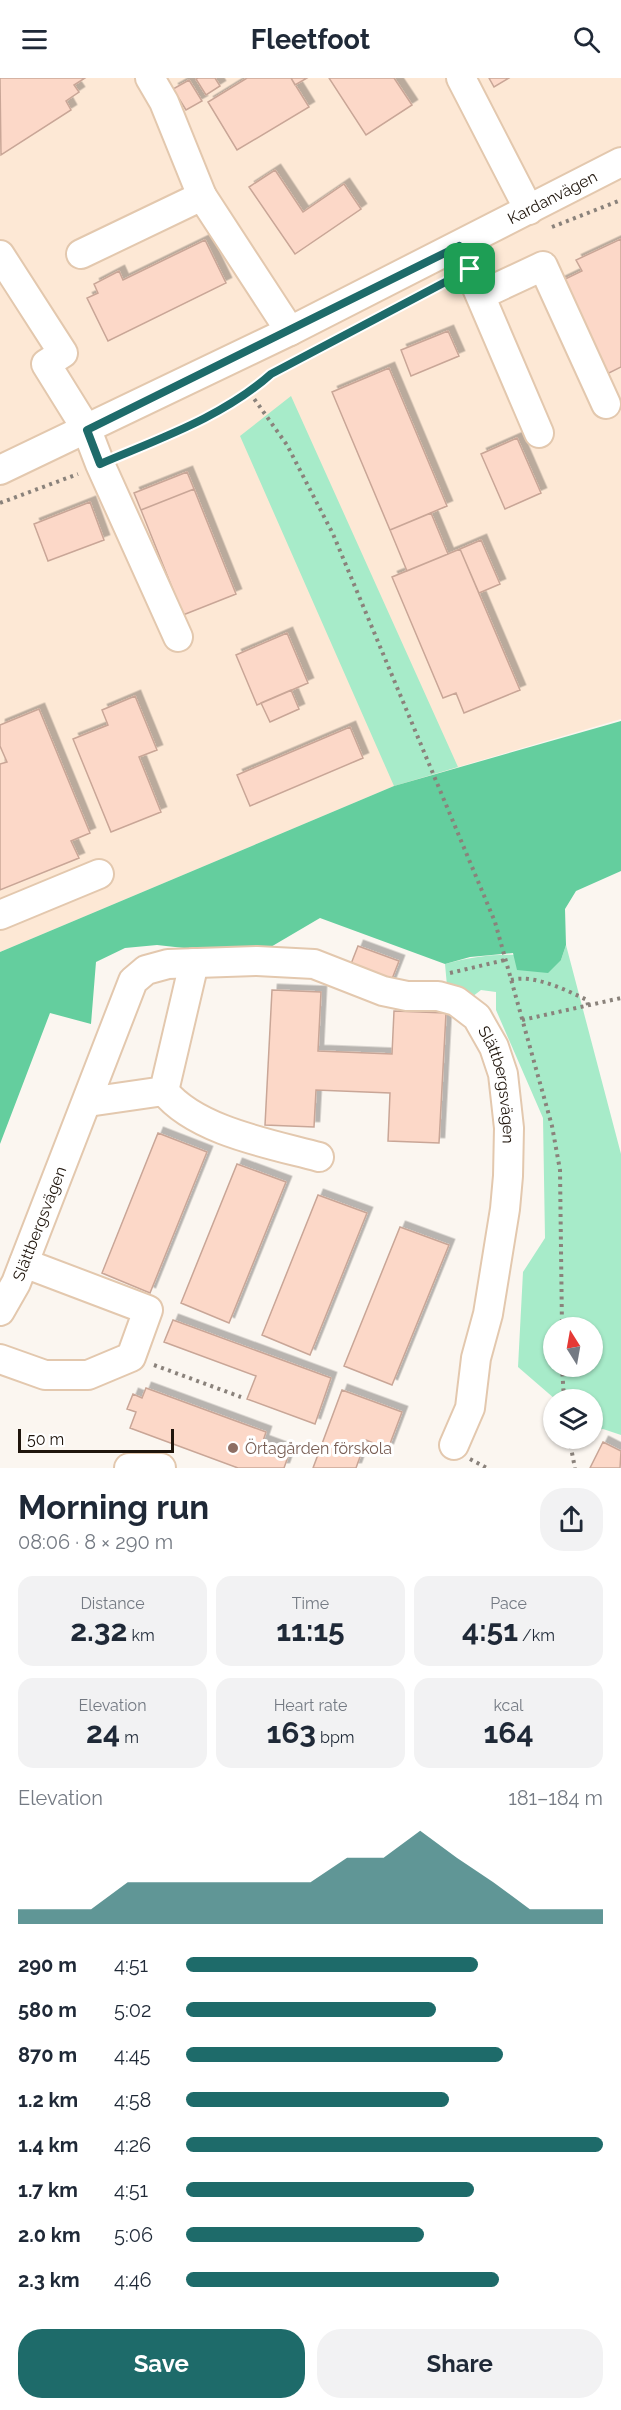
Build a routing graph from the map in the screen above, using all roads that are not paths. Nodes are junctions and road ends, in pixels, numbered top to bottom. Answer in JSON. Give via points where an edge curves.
{"nodes":[{"id":1,"x":150,"y":78,"type":"edge"},
{"id":2,"x":461,"y":78,"type":"edge"},
{"id":3,"x":621,"y":162,"type":"edge"},
{"id":4,"x":202,"y":196,"type":"junction"},
{"id":5,"x":535,"y":221,"type":"junction"},
{"id":6,"x":0,"y":255,"type":"edge"},
{"id":7,"x":81,"y":255,"type":"dead end"},
{"id":8,"x":464,"y":257,"type":"junction"},
{"id":9,"x":481,"y":295,"type":"junction"},
{"id":10,"x":290,"y":331,"type":"junction"},
{"id":11,"x":606,"y":404,"type":"dead end"},
{"id":12,"x":87,"y":430,"type":"junction"},
{"id":13,"x":539,"y":433,"type":"dead end"},
{"id":14,"x":0,"y":470,"type":"edge"},
{"id":15,"x":178,"y":637,"type":"dead end"},
{"id":16,"x":99,"y":874,"type":"dead end"},
{"id":17,"x":0,"y":915,"type":"edge"},
{"id":18,"x":194,"y":963,"type":"junction"},
{"id":19,"x":164,"y":1090,"type":"junction"},
{"id":20,"x":88,"y":1102,"type":"junction"},
{"id":21,"x":319,"y":1157,"type":"dead end"},
{"id":22,"x":24,"y":1263,"type":"junction"},
{"id":23,"x":0,"y":1311,"type":"edge"},
{"id":24,"x":0,"y":1359,"type":"edge"},
{"id":25,"x":454,"y":1444,"type":"dead end"},
{"id":26,"x":129,"y":1468,"type":"edge"},
{"id":27,"x":161,"y":1468,"type":"edge"}],
"edges":[{"from":1,"to":4,"type":"street","via":[[164,102]]},
{"from":2,"to":5,"type":"street"},
{"from":3,"to":5,"type":"street","name":"Kardanvägen"},
{"from":4,"to":7,"type":"street"},
{"from":4,"to":10,"type":"street"},
{"from":5,"to":8,"type":"street","name":"Kardanvägen"},
{"from":6,"to":12,"type":"street","via":[[63,353],[46,364]]},
{"from":8,"to":9,"type":"street"},
{"from":8,"to":10,"type":"street","name":"Kardanvägen"},
{"from":9,"to":11,"type":"street","via":[[543,266]]},
{"from":9,"to":13,"type":"street"},
{"from":10,"to":12,"type":"street","name":"Kardanvägen"},
{"from":12,"to":14,"type":"street","name":"Kardanvägen"},
{"from":12,"to":15,"type":"street"},
{"from":16,"to":17,"type":"street"},
{"from":18,"to":19,"type":"street"},
{"from":18,"to":20,"type":"street","name":"Slättbergsvägen","via":[[146,970],[133,981]]},
{"from":18,"to":25,"type":"street","name":"Slättbergsvägen","via":[[314,964],[383,991],[456,1001],[468,1008],[486,1030],[503,1074],[509,1128],[505,1209],[470,1408]]},
{"from":19,"to":20,"type":"street"},
{"from":19,"to":21,"type":"street","via":[[173,1102],[202,1119],[248,1138]]},
{"from":20,"to":22,"type":"street","name":"Slättbergsvägen"},
{"from":22,"to":23,"type":"street","name":"Slättbergsvägen"},
{"from":22,"to":24,"type":"street","via":[[148,1310],[131,1357],[88,1375],[45,1375]]},
{"from":26,"to":27,"type":"street"}]}
